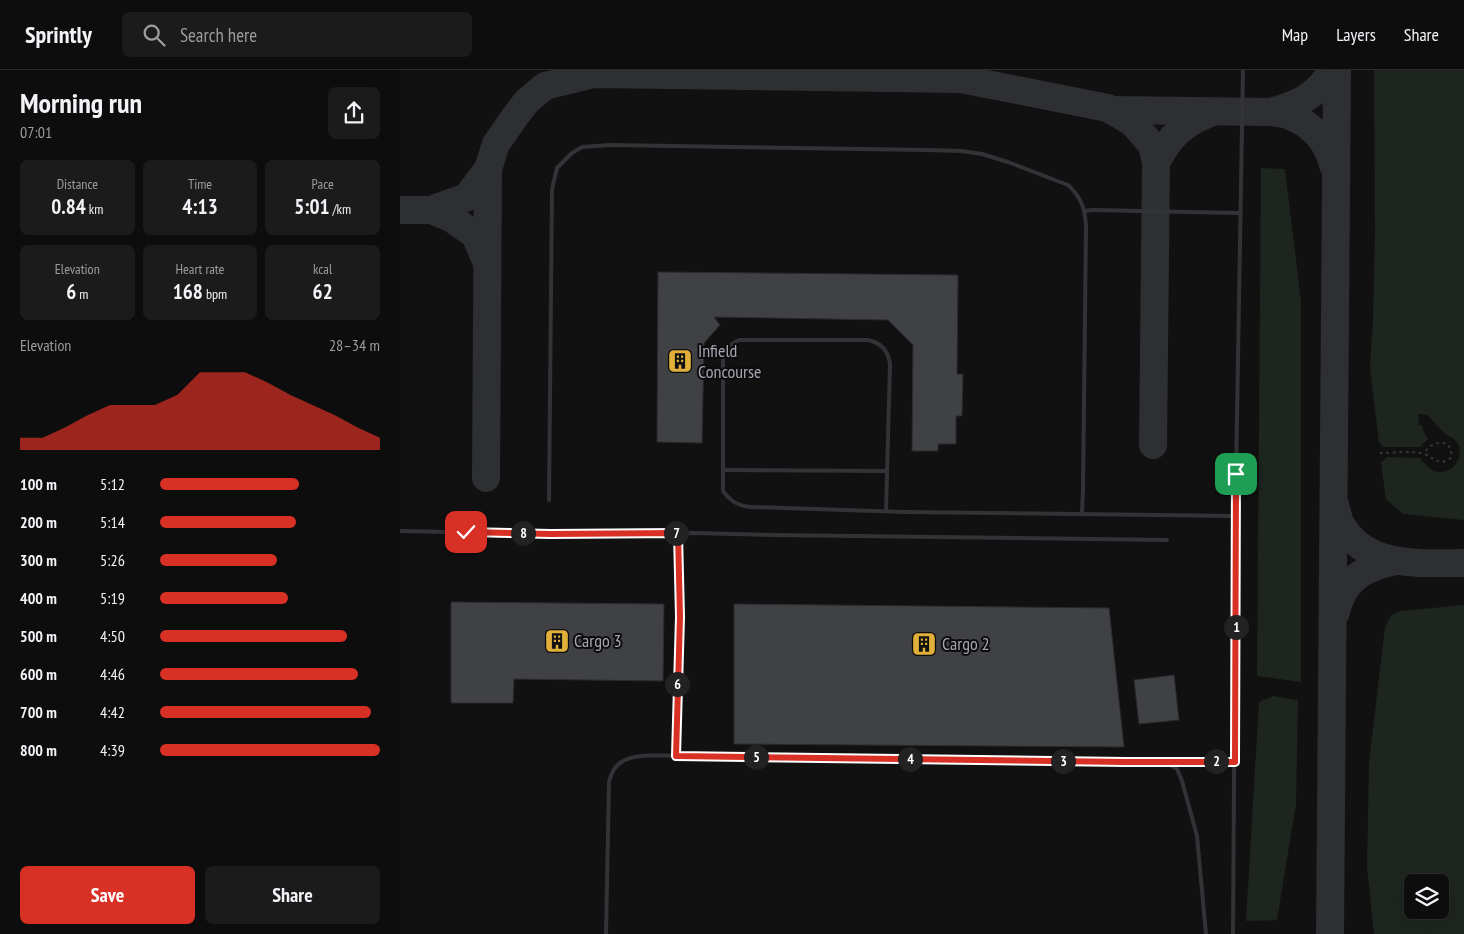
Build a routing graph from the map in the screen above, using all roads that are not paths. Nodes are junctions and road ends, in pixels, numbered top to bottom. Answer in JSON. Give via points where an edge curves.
{"nodes":[{"id":1,"x":1243,"y":70,"type":"edge"},
{"id":2,"x":1085,"y":211,"type":"junction"},
{"id":3,"x":1240,"y":213,"type":"junction"},
{"id":4,"x":722,"y":470,"type":"junction"},
{"id":5,"x":887,"y":471,"type":"junction"},
{"id":6,"x":549,"y":500,"type":"dead end"},
{"id":7,"x":886,"y":511,"type":"junction"},
{"id":8,"x":1082,"y":513,"type":"junction"},
{"id":9,"x":1236,"y":516,"type":"junction"},
{"id":10,"x":400,"y":530,"type":"edge"},
{"id":11,"x":678,"y":533,"type":"junction"},
{"id":12,"x":1167,"y":540,"type":"dead end"},
{"id":13,"x":676,"y":756,"type":"junction"},
{"id":14,"x":1164,"y":761,"type":"junction"},
{"id":15,"x":1235,"y":762,"type":"junction"},
{"id":16,"x":606,"y":934,"type":"edge"},
{"id":17,"x":1206,"y":934,"type":"edge"},
{"id":18,"x":1233,"y":934,"type":"edge"}],
"edges":[{"from":1,"to":3,"type":"lane"},
{"from":2,"to":3,"type":"lane"},
{"from":2,"to":6,"type":"lane","via":[[1076,192],[1068,185],[1008,162],[962,151],[582,147],[557,168],[552,188]]},
{"from":2,"to":8,"type":"lane"},
{"from":3,"to":9,"type":"lane"},
{"from":4,"to":5,"type":"lane"},
{"from":4,"to":5,"type":"lane","via":[[723,357],[729,346],[739,340],[867,340],[881,344],[889,356]]},
{"from":4,"to":7,"type":"lane","via":[[723,491],[734,503],[742,506]]},
{"from":5,"to":7,"type":"lane"},
{"from":7,"to":8,"type":"lane"},
{"from":8,"to":9,"type":"lane"},
{"from":9,"to":15,"type":"lane"},
{"from":10,"to":11,"type":"lane"},
{"from":11,"to":12,"type":"lane"},
{"from":11,"to":13,"type":"lane","via":[[680,617]]},
{"from":13,"to":14,"type":"lane"},
{"from":13,"to":16,"type":"lane","via":[[625,760],[610,777]]},
{"from":14,"to":15,"type":"lane"},
{"from":14,"to":17,"type":"lane","via":[[1177,769],[1197,836]]},
{"from":15,"to":18,"type":"lane"}]}
